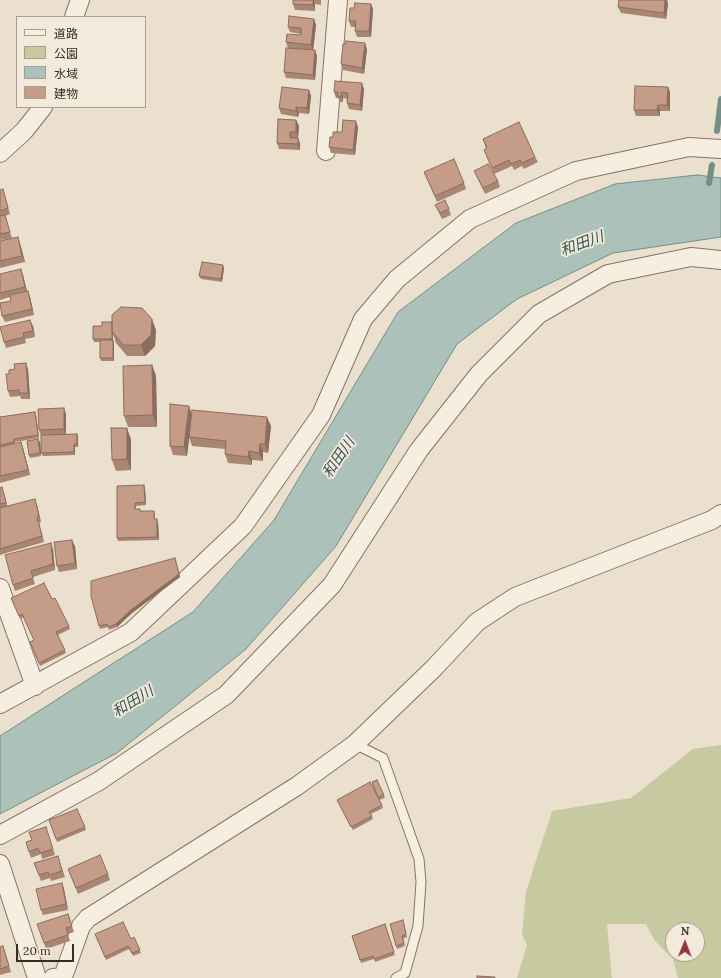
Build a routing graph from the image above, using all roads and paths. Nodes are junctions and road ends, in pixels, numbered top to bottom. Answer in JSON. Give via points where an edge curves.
{"nodes":[{"id":1,"x":80,"y":0,"type":"edge"},
{"id":2,"x":338,"y":0,"type":"edge"},
{"id":3,"x":74,"y":16,"type":"edge"},
{"id":4,"x":42,"y":108,"type":"edge"},
{"id":5,"x":721,"y":148,"type":"edge"},
{"id":6,"x":326,"y":151,"type":"dead end"},
{"id":7,"x":0,"y":153,"type":"edge"},
{"id":8,"x":721,"y":260,"type":"edge"},
{"id":9,"x":721,"y":514,"type":"edge"},
{"id":10,"x":0,"y":588,"type":"edge"},
{"id":11,"x":35,"y":686,"type":"junction"},
{"id":12,"x":0,"y":704,"type":"edge"},
{"id":13,"x":354,"y":744,"type":"junction"},
{"id":14,"x":0,"y":835,"type":"edge"},
{"id":15,"x":0,"y":864,"type":"edge"},
{"id":16,"x":37,"y":978,"type":"edge"},
{"id":17,"x":53,"y":978,"type":"edge"},
{"id":18,"x":396,"y":978,"type":"edge"}],
"edges":[{"from":1,"to":3,"type":"street"},
{"from":2,"to":6,"type":"street"},
{"from":4,"to":7,"type":"street","via":[[24,131]]},
{"from":5,"to":11,"type":"street","via":[[690,147],[576,170],[470,220],[397,279],[363,319],[321,415],[244,526],[131,632]]},
{"from":8,"to":14,"type":"street","via":[[691,257],[608,274],[539,314],[479,374],[419,450],[332,585],[226,695],[98,781]]},
{"from":9,"to":13,"type":"street","via":[[712,520],[515,597],[477,622],[433,669]]},
{"from":10,"to":11,"type":"street"},
{"from":11,"to":12,"type":"street"},
{"from":13,"to":17,"type":"street","via":[[297,786],[88,918],[80,926],[63,977]]},
{"from":13,"to":18,"type":"lane","via":[[383,758],[419,859],[421,882],[418,926],[405,973]]},
{"from":15,"to":16,"type":"street"}]}
